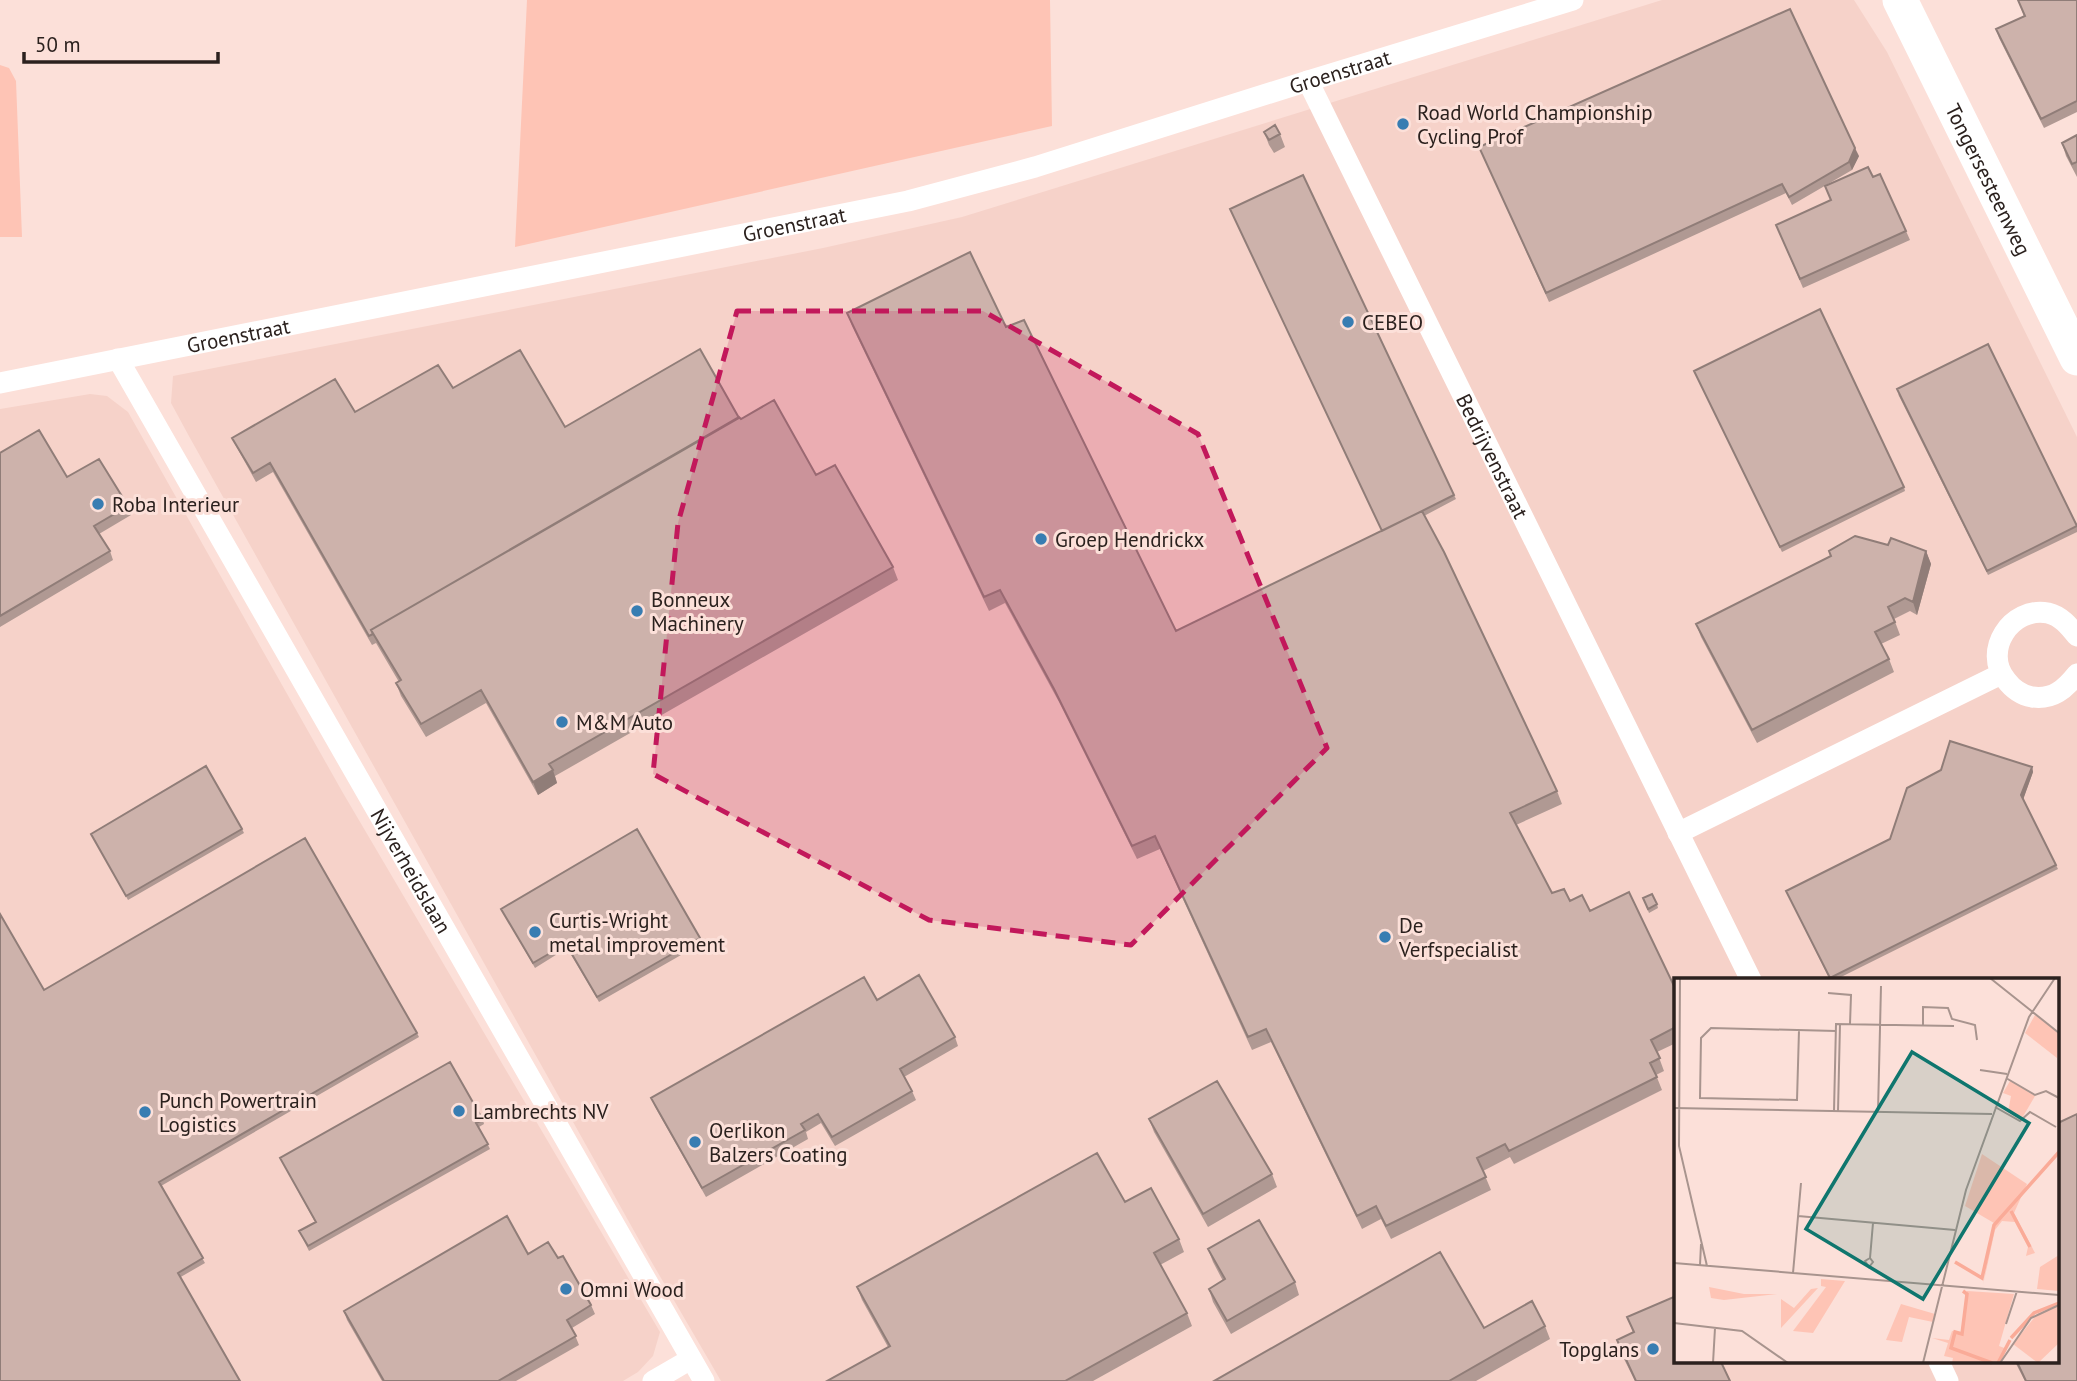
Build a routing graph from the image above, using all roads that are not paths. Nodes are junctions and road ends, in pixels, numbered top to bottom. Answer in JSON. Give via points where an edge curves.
{"nodes":[{"id":1,"x":1573,"y":0,"type":"edge"},
{"id":2,"x":1900,"y":0,"type":"edge"},
{"id":3,"x":1308,"y":81,"type":"junction"},
{"id":4,"x":2077,"y":358,"type":"edge"},
{"id":5,"x":118,"y":359,"type":"junction"},
{"id":6,"x":0,"y":383,"type":"edge"},
{"id":7,"x":2077,"y":636,"type":"edge"},
{"id":8,"x":2001,"y":674,"type":"junction"},
{"id":9,"x":2077,"y":674,"type":"edge"},
{"id":10,"x":1678,"y":832,"type":"junction"},
{"id":11,"x":1750,"y":978,"type":"edge"},
{"id":12,"x":691,"y":1359,"type":"junction"},
{"id":13,"x":1940,"y":1364,"type":"edge"},
{"id":14,"x":653,"y":1381,"type":"edge"},
{"id":15,"x":704,"y":1381,"type":"edge"},
{"id":16,"x":1948,"y":1381,"type":"edge"}],
"edges":[{"from":1,"to":3,"type":"street","name":"Groenstraat"},
{"from":2,"to":4,"type":"main road","name":"Tongersesteenweg"},
{"from":3,"to":5,"type":"street","name":"Groenstraat","via":[[1035,167],[908,201]]},
{"from":3,"to":10,"type":"street","name":"Bedrijvenstraat"},
{"from":5,"to":6,"type":"street","name":"Groenstraat"},
{"from":5,"to":12,"type":"street","name":"Nijverheidslaan"},
{"from":7,"to":8,"type":"street","via":[[2065,622],[2048,613],[2029,614],[2012,622],[2000,637],[1996,656]]},
{"from":8,"to":9,"type":"street","via":[[2013,689],[2030,697],[2049,697],[2066,688]]},
{"from":8,"to":10,"type":"street"},
{"from":10,"to":11,"type":"street","name":"Bedrijvenstraat"},
{"from":12,"to":14,"type":"street"},
{"from":12,"to":15,"type":"street","name":"Nijverheidslaan"},
{"from":13,"to":16,"type":"street"}]}
